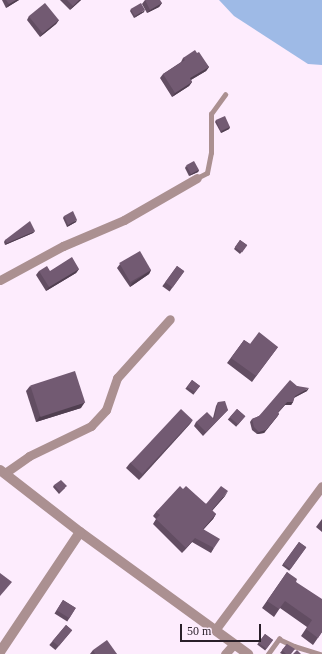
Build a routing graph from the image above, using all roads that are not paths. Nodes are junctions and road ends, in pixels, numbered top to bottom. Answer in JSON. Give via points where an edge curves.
{"nodes":[{"id":1,"x":225,"y":95,"type":"dead end"},
{"id":2,"x":197,"y":178,"type":"joint"},
{"id":3,"x":0,"y":280,"type":"edge"},
{"id":4,"x":170,"y":319,"type":"dead end"},
{"id":5,"x":2,"y":472,"type":"edge"},
{"id":6,"x":322,"y":486,"type":"edge"},
{"id":7,"x":80,"y":532,"type":"junction"},
{"id":8,"x":215,"y":630,"type":"junction"},
{"id":9,"x":234,"y":644,"type":"junction"},
{"id":10,"x":0,"y":652,"type":"edge"},
{"id":11,"x":225,"y":654,"type":"edge"},
{"id":12,"x":248,"y":654,"type":"edge"},
{"id":13,"x":268,"y":654,"type":"edge"},
{"id":14,"x":321,"y":654,"type":"edge"}],
"edges":[{"from":1,"to":2,"type":"lane","via":[[211,114],[211,153],[207,173]]},
{"from":2,"to":3,"type":"street","via":[[124,220],[63,246]]},
{"from":4,"to":5,"type":"street","via":[[117,378],[106,410],[91,426]]},
{"from":5,"to":7,"type":"street"},
{"from":6,"to":8,"type":"street"},
{"from":7,"to":8,"type":"street"},
{"from":7,"to":10,"type":"street"},
{"from":8,"to":9,"type":"street"},
{"from":9,"to":11,"type":"street"},
{"from":9,"to":12,"type":"street"},
{"from":13,"to":14,"type":"lane","via":[[280,639]]}]}
